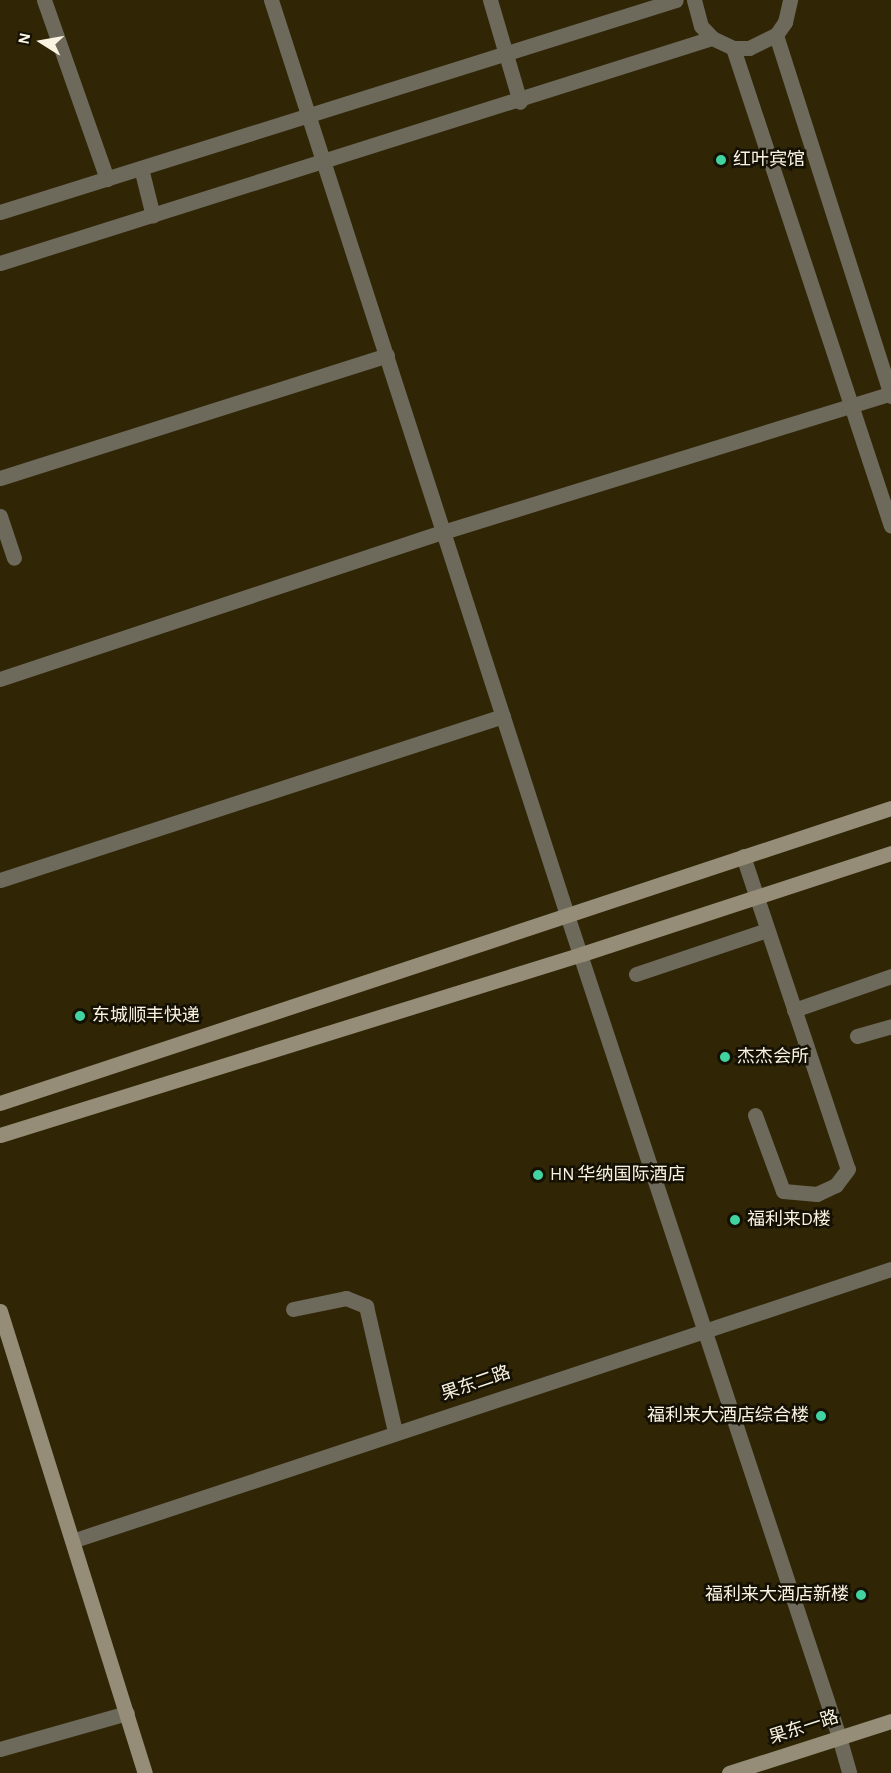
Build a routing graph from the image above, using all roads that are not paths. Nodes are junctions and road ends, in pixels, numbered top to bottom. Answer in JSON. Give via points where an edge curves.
{"nodes":[{"id":1,"x":44,"y":0,"type":"edge"},
{"id":2,"x":271,"y":0,"type":"edge"},
{"id":3,"x":490,"y":0,"type":"edge"},
{"id":4,"x":676,"y":0,"type":"edge"},
{"id":5,"x":694,"y":0,"type":"edge"},
{"id":6,"x":790,"y":0,"type":"edge"},
{"id":7,"x":776,"y":35,"type":"junction"},
{"id":8,"x":712,"y":38,"type":"junction"},
{"id":9,"x":733,"y":48,"type":"junction"},
{"id":10,"x":507,"y":55,"type":"junction"},
{"id":11,"x":519,"y":102,"type":"junction"},
{"id":12,"x":310,"y":115,"type":"junction"},
{"id":13,"x":322,"y":164,"type":"junction"},
{"id":14,"x":141,"y":168,"type":"junction"},
{"id":15,"x":107,"y":179,"type":"junction"},
{"id":16,"x":0,"y":212,"type":"edge"},
{"id":17,"x":153,"y":216,"type":"junction"},
{"id":18,"x":0,"y":263,"type":"edge"},
{"id":19,"x":387,"y":355,"type":"junction"},
{"id":20,"x":891,"y":394,"type":"edge"},
{"id":21,"x":851,"y":406,"type":"junction"},
{"id":22,"x":0,"y":478,"type":"edge"},
{"id":23,"x":0,"y":516,"type":"edge"},
{"id":24,"x":891,"y":526,"type":"edge"},
{"id":25,"x":443,"y":531,"type":"junction"},
{"id":26,"x":14,"y":558,"type":"dead end"},
{"id":27,"x":0,"y":679,"type":"edge"},
{"id":28,"x":503,"y":716,"type":"junction"},
{"id":29,"x":891,"y":807,"type":"edge"},
{"id":30,"x":891,"y":853,"type":"edge"},
{"id":31,"x":743,"y":856,"type":"junction"},
{"id":32,"x":0,"y":880,"type":"edge"},
{"id":33,"x":755,"y":896,"type":"junction"},
{"id":34,"x":567,"y":915,"type":"junction"},
{"id":35,"x":766,"y":930,"type":"junction"},
{"id":36,"x":582,"y":954,"type":"junction"},
{"id":37,"x":636,"y":974,"type":"dead end"},
{"id":38,"x":891,"y":976,"type":"edge"},
{"id":39,"x":794,"y":1010,"type":"junction"},
{"id":40,"x":891,"y":1026,"type":"edge"},
{"id":41,"x":857,"y":1036,"type":"dead end"},
{"id":42,"x":0,"y":1103,"type":"edge"},
{"id":43,"x":755,"y":1115,"type":"dead end"},
{"id":44,"x":0,"y":1135,"type":"edge"},
{"id":45,"x":891,"y":1269,"type":"edge"},
{"id":46,"x":293,"y":1309,"type":"dead end"},
{"id":47,"x":0,"y":1311,"type":"edge"},
{"id":48,"x":704,"y":1328,"type":"junction"},
{"id":49,"x":395,"y":1432,"type":"junction"},
{"id":50,"x":75,"y":1540,"type":"junction"},
{"id":51,"x":127,"y":1713,"type":"junction"},
{"id":52,"x":891,"y":1721,"type":"edge"},
{"id":53,"x":839,"y":1737,"type":"junction"},
{"id":54,"x":0,"y":1749,"type":"edge"},
{"id":55,"x":145,"y":1773,"type":"edge"},
{"id":56,"x":729,"y":1773,"type":"edge"},
{"id":57,"x":849,"y":1773,"type":"edge"}],
"edges":[{"from":1,"to":15,"type":"street"},
{"from":2,"to":12,"type":"street"},
{"from":3,"to":10,"type":"street"},
{"from":4,"to":10,"type":"street"},
{"from":5,"to":8,"type":"street","via":[[700,26]]},
{"from":6,"to":7,"type":"street","via":[[785,22]]},
{"from":7,"to":9,"type":"street","via":[[749,48]]},
{"from":7,"to":20,"type":"street"},
{"from":8,"to":9,"type":"street"},
{"from":8,"to":11,"type":"street"},
{"from":9,"to":21,"type":"street"},
{"from":10,"to":11,"type":"street"},
{"from":10,"to":12,"type":"street"},
{"from":11,"to":13,"type":"street"},
{"from":12,"to":13,"type":"street"},
{"from":12,"to":14,"type":"street"},
{"from":13,"to":17,"type":"street"},
{"from":13,"to":19,"type":"street"},
{"from":14,"to":15,"type":"street"},
{"from":14,"to":17,"type":"street"},
{"from":15,"to":16,"type":"street"},
{"from":17,"to":18,"type":"street"},
{"from":19,"to":22,"type":"street"},
{"from":19,"to":25,"type":"street"},
{"from":20,"to":21,"type":"street"},
{"from":21,"to":24,"type":"street"},
{"from":21,"to":25,"type":"street"},
{"from":23,"to":26,"type":"street"},
{"from":25,"to":27,"type":"street"},
{"from":25,"to":28,"type":"street"},
{"from":28,"to":32,"type":"street"},
{"from":28,"to":34,"type":"street"},
{"from":29,"to":31,"type":"street"},
{"from":30,"to":33,"type":"street"},
{"from":31,"to":33,"type":"street"},
{"from":31,"to":34,"type":"street"},
{"from":33,"to":35,"type":"street"},
{"from":33,"to":36,"type":"street"},
{"from":34,"to":36,"type":"street"},
{"from":34,"to":42,"type":"street"},
{"from":35,"to":37,"type":"street"},
{"from":35,"to":39,"type":"street"},
{"from":36,"to":44,"type":"street"},
{"from":36,"to":48,"type":"street"},
{"from":38,"to":39,"type":"street"},
{"from":39,"to":43,"type":"street","via":[[848,1169],[836,1185],[817,1194],[783,1191]]},
{"from":40,"to":41,"type":"street"},
{"from":45,"to":48,"type":"street","name":"果东二路"},
{"from":46,"to":49,"type":"street","via":[[346,1298],[366,1306]]},
{"from":47,"to":50,"type":"street"},
{"from":48,"to":49,"type":"street","name":"果东二路"},
{"from":48,"to":53,"type":"street"},
{"from":49,"to":50,"type":"street","name":"果东二路"},
{"from":50,"to":51,"type":"street"},
{"from":51,"to":54,"type":"street"},
{"from":51,"to":55,"type":"street"},
{"from":52,"to":53,"type":"street","name":"果东一路"},
{"from":53,"to":56,"type":"street","name":"果东一路"},
{"from":53,"to":57,"type":"street"}]}
